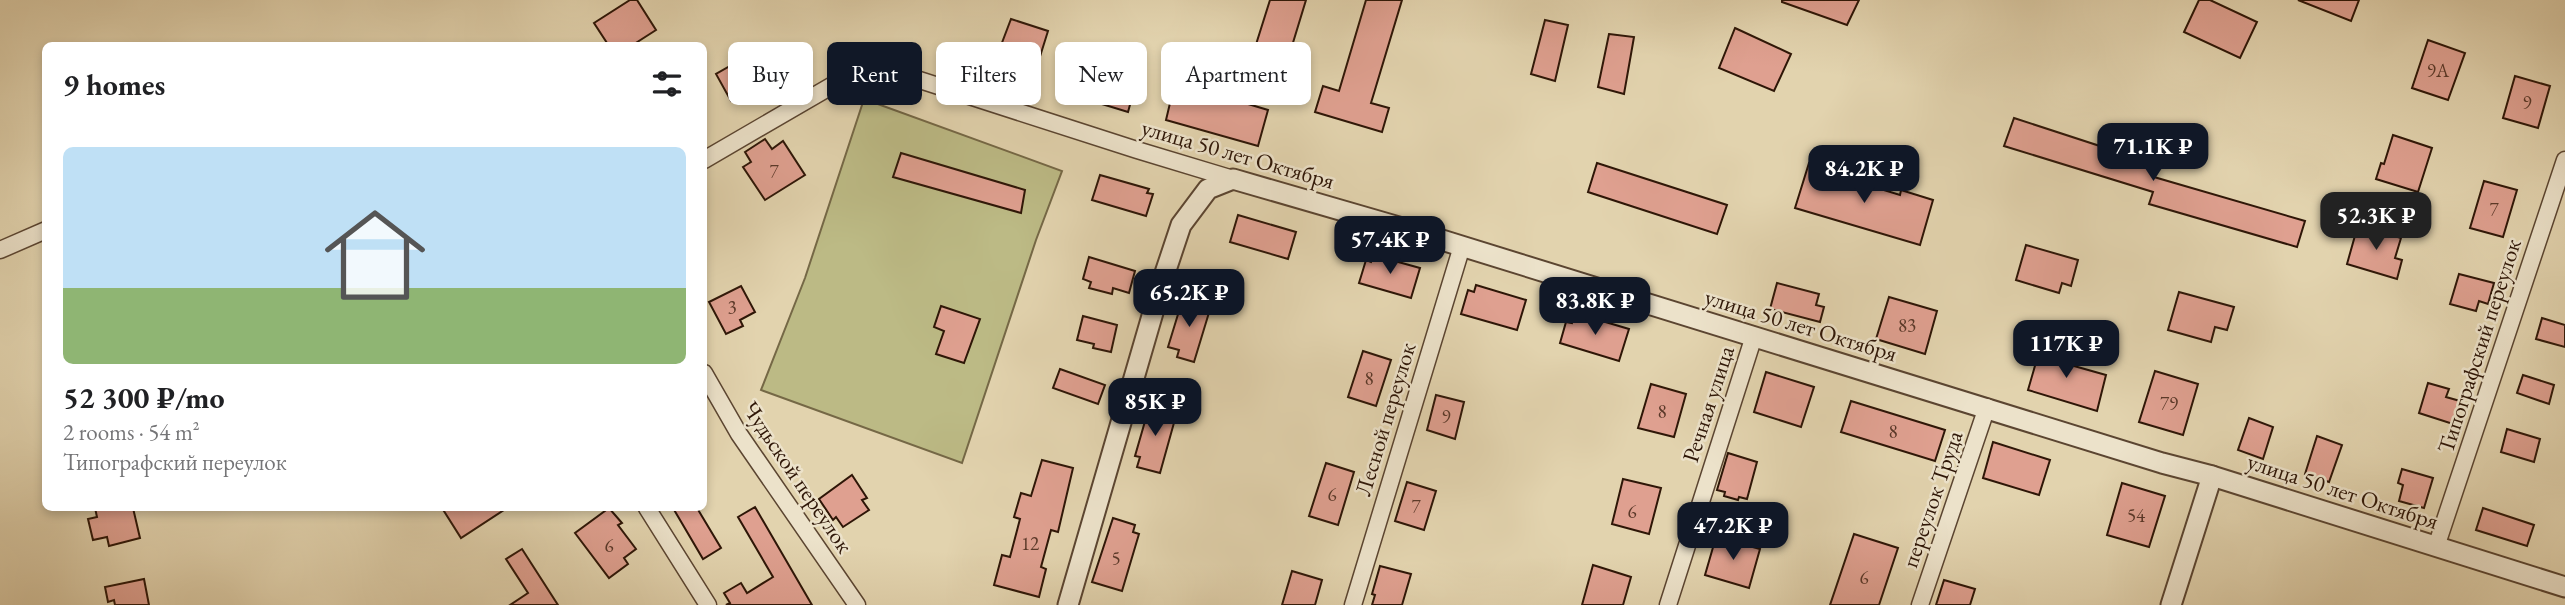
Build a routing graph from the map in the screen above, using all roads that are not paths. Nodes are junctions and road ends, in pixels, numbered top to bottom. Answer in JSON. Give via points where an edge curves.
{"nodes":[{"id":1,"x":707,"y":158,"type":"edge"},
{"id":2,"x":2565,"y":160,"type":"edge"},
{"id":3,"x":1233,"y":179,"type":"junction"},
{"id":4,"x":42,"y":232,"type":"edge"},
{"id":5,"x":1462,"y":246,"type":"junction"},
{"id":6,"x":0,"y":250,"type":"edge"},
{"id":7,"x":1754,"y":336,"type":"junction"},
{"id":8,"x":707,"y":378,"type":"edge"},
{"id":9,"x":1987,"y":407,"type":"junction"},
{"id":10,"x":2212,"y":476,"type":"junction"},
{"id":11,"x":649,"y":511,"type":"edge"},
{"id":12,"x":2436,"y":547,"type":"junction"},
{"id":13,"x":2565,"y":587,"type":"edge"},
{"id":14,"x":708,"y":605,"type":"edge"},
{"id":15,"x":856,"y":605,"type":"edge"},
{"id":16,"x":1068,"y":605,"type":"edge"},
{"id":17,"x":1353,"y":605,"type":"edge"},
{"id":18,"x":1668,"y":605,"type":"edge"},
{"id":19,"x":1920,"y":605,"type":"edge"},
{"id":20,"x":2171,"y":605,"type":"edge"}],
"edges":[{"from":1,"to":3,"type":"street","name":"улица 50 лет Октября","via":[[833,85],[901,74]]},
{"from":2,"to":12,"type":"street","name":"Типографский переулок"},
{"from":3,"to":5,"type":"street","name":"улица 50 лет Октября"},
{"from":3,"to":16,"type":"street","via":[[1208,189],[1181,225]]},
{"from":4,"to":6,"type":"street"},
{"from":5,"to":7,"type":"street","name":"улица 50 лет Октября"},
{"from":5,"to":17,"type":"street","name":"Лесной переулок"},
{"from":7,"to":9,"type":"street","name":"улица 50 лет Октября"},
{"from":7,"to":18,"type":"street","name":"Речная улица"},
{"from":8,"to":15,"type":"street","name":"Чудьской переулок","via":[[739,434]]},
{"from":9,"to":10,"type":"street","name":"улица 50 лет Октября"},
{"from":9,"to":19,"type":"street","name":"переулок Труда"},
{"from":10,"to":12,"type":"street","name":"улица 50 лет Октября"},
{"from":10,"to":20,"type":"street"},
{"from":11,"to":14,"type":"street"},
{"from":12,"to":13,"type":"street","name":"улица 50 лет Октября"}]}
